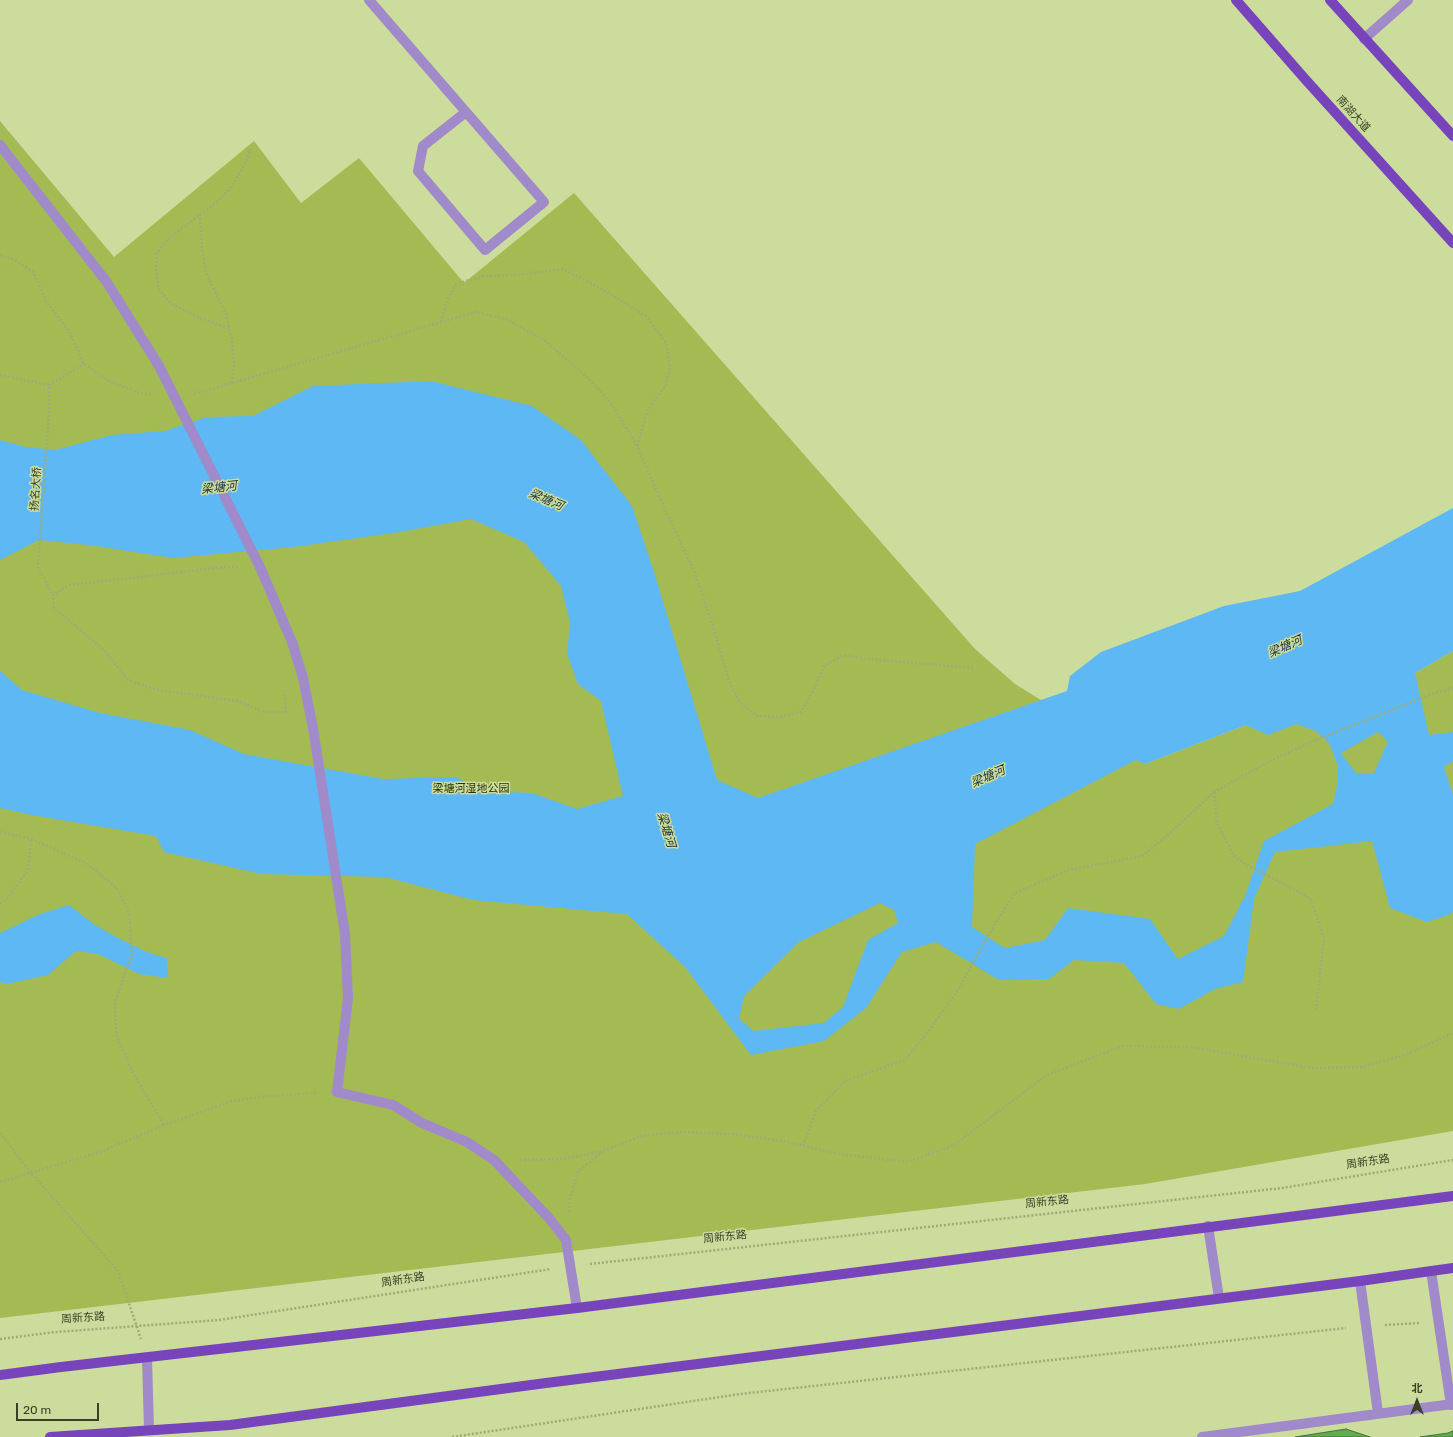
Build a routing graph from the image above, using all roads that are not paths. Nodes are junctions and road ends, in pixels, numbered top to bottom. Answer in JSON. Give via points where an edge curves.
{"nodes":[{"id":1,"x":369,"y":0,"type":"edge"},
{"id":2,"x":1236,"y":0,"type":"edge"},
{"id":3,"x":1330,"y":0,"type":"edge"},
{"id":4,"x":1408,"y":0,"type":"edge"},
{"id":5,"x":1364,"y":39,"type":"junction"},
{"id":6,"x":466,"y":112,"type":"junction"},
{"id":7,"x":1453,"y":136,"type":"edge"},
{"id":8,"x":0,"y":145,"type":"edge"},
{"id":9,"x":1453,"y":243,"type":"edge"},
{"id":10,"x":1453,"y":1196,"type":"edge"},
{"id":11,"x":1208,"y":1226,"type":"junction"},
{"id":12,"x":1453,"y":1268,"type":"edge"},
{"id":13,"x":1431,"y":1272,"type":"junction"},
{"id":14,"x":1360,"y":1281,"type":"junction"},
{"id":15,"x":1219,"y":1298,"type":"junction"},
{"id":16,"x":577,"y":1308,"type":"junction"},
{"id":17,"x":147,"y":1358,"type":"junction"},
{"id":18,"x":0,"y":1376,"type":"edge"},
{"id":19,"x":1452,"y":1404,"type":"edge"},
{"id":20,"x":1378,"y":1413,"type":"junction"},
{"id":21,"x":149,"y":1430,"type":"junction"},
{"id":22,"x":50,"y":1437,"type":"edge"},
{"id":23,"x":1202,"y":1437,"type":"edge"}],
"edges":[{"from":1,"to":6,"type":"street"},
{"from":2,"to":9,"type":"main road","name":"南湖大道"},
{"from":3,"to":5,"type":"main road"},
{"from":4,"to":5,"type":"street"},
{"from":5,"to":7,"type":"main road"},
{"from":6,"to":6,"type":"street","via":[[544,202],[485,250],[418,171],[423,146]]},
{"from":8,"to":16,"type":"street","bridge":true,"via":[[106,281],[159,366],[260,567],[292,642],[303,678],[313,728],[345,934],[348,998],[337,1092],[393,1106],[422,1123],[467,1142],[494,1160],[549,1218],[566,1240]]},
{"from":10,"to":11,"type":"main road"},
{"from":11,"to":15,"type":"street"},
{"from":11,"to":16,"type":"main road"},
{"from":12,"to":13,"type":"main road"},
{"from":13,"to":14,"type":"main road"},
{"from":13,"to":19,"type":"street"},
{"from":14,"to":15,"type":"main road"},
{"from":14,"to":20,"type":"street"},
{"from":15,"to":21,"type":"main road","via":[[230,1424]]},
{"from":16,"to":17,"type":"main road"},
{"from":17,"to":18,"type":"main road"},
{"from":17,"to":21,"type":"street"},
{"from":19,"to":20,"type":"street"},
{"from":20,"to":23,"type":"street"},
{"from":21,"to":22,"type":"main road"}]}
